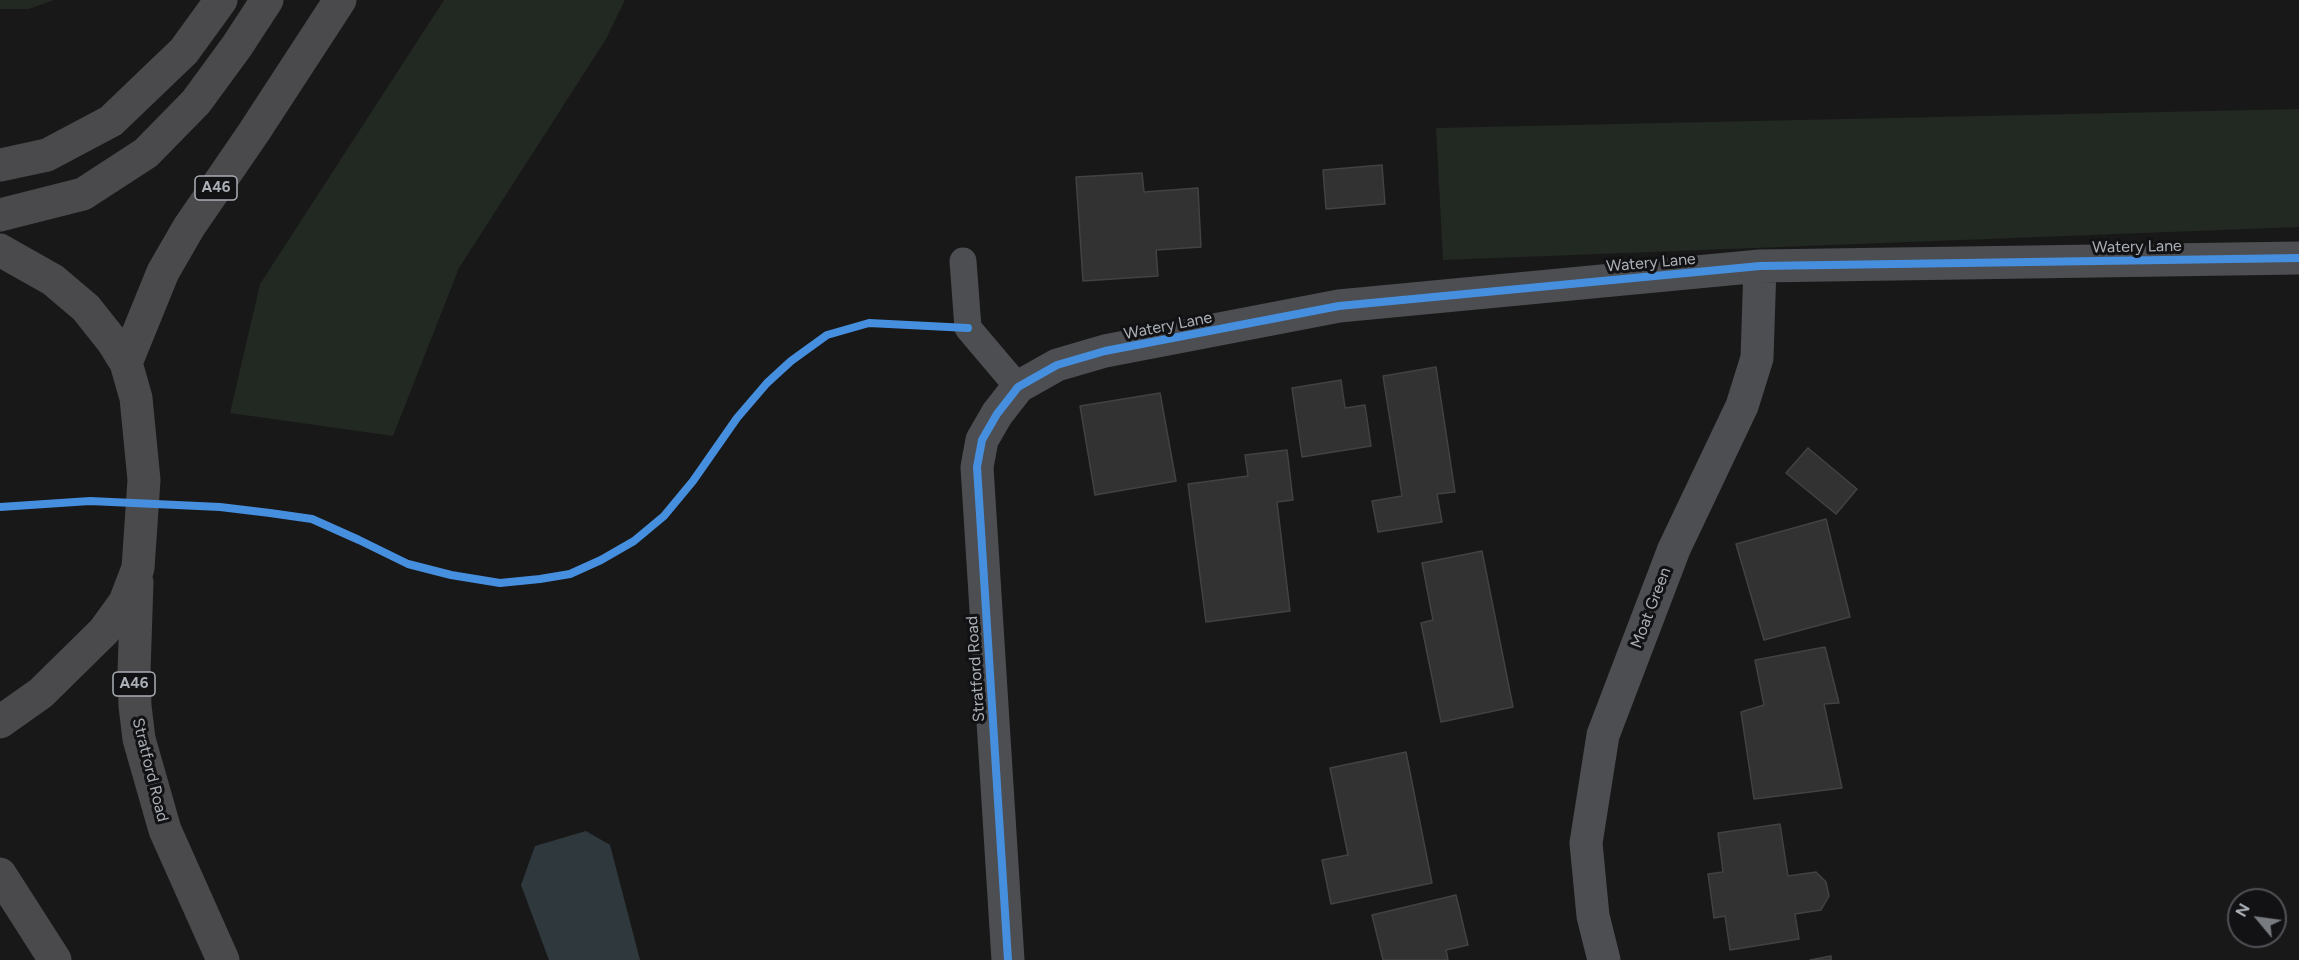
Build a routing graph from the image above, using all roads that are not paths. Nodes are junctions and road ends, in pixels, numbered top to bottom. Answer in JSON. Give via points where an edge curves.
{"nodes":[{"id":1,"x":220,"y":0,"type":"edge"},
{"id":2,"x":267,"y":0,"type":"edge"},
{"id":3,"x":340,"y":0,"type":"edge"},
{"id":4,"x":0,"y":165,"type":"edge"},
{"id":5,"x":0,"y":215,"type":"edge"},
{"id":6,"x":0,"y":250,"type":"edge"},
{"id":7,"x":2299,"y":258,"type":"edge"},
{"id":8,"x":963,"y":261,"type":"dead end"},
{"id":9,"x":1760,"y":266,"type":"junction"},
{"id":10,"x":126,"y":363,"type":"junction"},
{"id":11,"x":1018,"y":387,"type":"junction"},
{"id":12,"x":138,"y":568,"type":"junction"},
{"id":13,"x":0,"y":722,"type":"edge"},
{"id":14,"x":0,"y":874,"type":"edge"},
{"id":15,"x":55,"y":960,"type":"edge"},
{"id":16,"x":223,"y":960,"type":"edge"},
{"id":17,"x":1008,"y":960,"type":"edge"},
{"id":18,"x":1604,"y":960,"type":"edge"}],
"edges":[{"from":1,"to":4,"type":"highway","via":[[184,51],[111,121],[47,154]]},
{"from":2,"to":5,"type":"highway","via":[[196,102],[146,153],[83,194]]},
{"from":3,"to":10,"type":"highway","number":"A46","via":[[189,227],[168,263]]},
{"from":6,"to":10,"type":"highway","name":"Stratford Road","via":[[53,280],[86,308]]},
{"from":7,"to":9,"type":"street","name":"Watery Lane"},
{"from":8,"to":11,"type":"lane","via":[[968,328]]},
{"from":9,"to":11,"type":"street","name":"Watery Lane","via":[[1339,306],[1105,351],[1058,365]]},
{"from":9,"to":18,"type":"street","name":"Moat Green","via":[[1757,358],[1742,406],[1674,549],[1603,735],[1586,843],[1593,916]]},
{"from":10,"to":12,"type":"highway","name":"Stratford Road","via":[[136,398],[144,480]]},
{"from":11,"to":17,"type":"street","name":"Stratford Road","via":[[982,440],[977,467]]},
{"from":12,"to":13,"type":"highway","via":[[125,602],[104,631],[41,693]]},
{"from":12,"to":16,"type":"highway","name":"Stratford Road","number":"A46","via":[[134,672],[139,739],[165,830]]},
{"from":14,"to":15,"type":"highway"}]}
